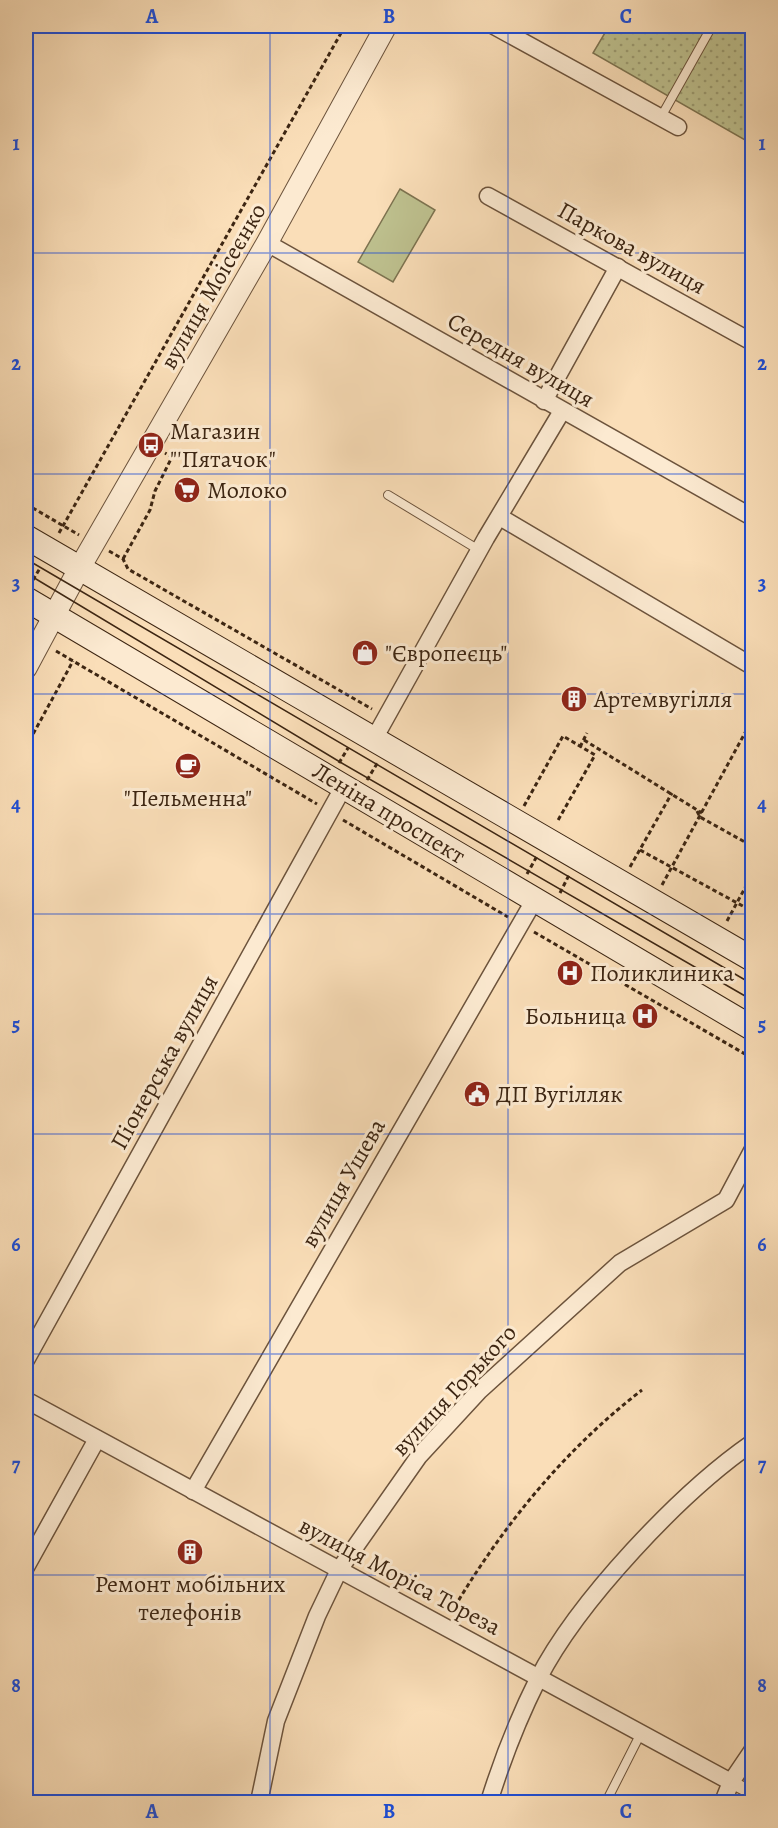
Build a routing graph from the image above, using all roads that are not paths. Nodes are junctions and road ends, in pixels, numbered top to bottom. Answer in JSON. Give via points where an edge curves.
{"nodes":[{"id":1,"x":386,"y":26,"type":"edge"},
{"id":2,"x":494,"y":26,"type":"edge"},
{"id":3,"x":712,"y":26,"type":"edge"},
{"id":4,"x":661,"y":117,"type":"junction"},
{"id":5,"x":678,"y":127,"type":"dead end"},
{"id":6,"x":489,"y":196,"type":"dead end"},
{"id":7,"x":267,"y":243,"type":"junction"},
{"id":8,"x":618,"y":267,"type":"junction"},
{"id":9,"x":753,"y":342,"type":"edge"},
{"id":10,"x":544,"y":401,"type":"junction"},
{"id":11,"x":562,"y":411,"type":"junction"},
{"id":12,"x":388,"y":495,"type":"dead end"},
{"id":13,"x":500,"y":517,"type":"junction"},
{"id":14,"x":753,"y":517,"type":"edge"},
{"id":15,"x":26,"y":537,"type":"edge"},
{"id":16,"x":479,"y":550,"type":"junction"},
{"id":17,"x":79,"y":569,"type":"junction"},
{"id":18,"x":28,"y":593,"type":"edge"},
{"id":19,"x":54,"y":615,"type":"junction"},
{"id":20,"x":753,"y":666,"type":"edge"},
{"id":21,"x":26,"y":668,"type":"edge"},
{"id":22,"x":365,"y":735,"type":"junction"},
{"id":23,"x":338,"y":782,"type":"junction"},
{"id":24,"x":535,"y":899,"type":"junction"},
{"id":25,"x":753,"y":959,"type":"edge"},
{"id":26,"x":753,"y":1028,"type":"edge"},
{"id":27,"x":753,"y":1151,"type":"edge"},
{"id":28,"x":26,"y":1360,"type":"edge"},
{"id":29,"x":26,"y":1400,"type":"edge"},
{"id":30,"x":97,"y":1439,"type":"junction"},
{"id":31,"x":753,"y":1443,"type":"edge"},
{"id":32,"x":193,"y":1491,"type":"junction"},
{"id":33,"x":26,"y":1567,"type":"edge"},
{"id":34,"x":339,"y":1570,"type":"junction"},
{"id":35,"x":539,"y":1678,"type":"junction"},
{"id":36,"x":641,"y":1733,"type":"junction"},
{"id":37,"x":753,"y":1751,"type":"edge"},
{"id":38,"x":732,"y":1782,"type":"junction"},
{"id":39,"x":753,"y":1793,"type":"edge"},
{"id":40,"x":259,"y":1803,"type":"edge"},
{"id":41,"x":489,"y":1803,"type":"edge"},
{"id":42,"x":606,"y":1803,"type":"edge"},
{"id":43,"x":723,"y":1803,"type":"edge"}],
"edges":[{"from":1,"to":7,"type":"street","name":"вулиця Моісеєнко"},
{"from":2,"to":4,"type":"street"},
{"from":3,"to":4,"type":"lane"},
{"from":4,"to":5,"type":"street"},
{"from":6,"to":8,"type":"street","name":"Паркова вулиця"},
{"from":7,"to":10,"type":"street","name":"Середня вулиця"},
{"from":7,"to":17,"type":"street","name":"вулиця Моісеєнко"},
{"from":8,"to":9,"type":"street","name":"Паркова вулиця"},
{"from":8,"to":10,"type":"street"},
{"from":10,"to":11,"type":"street","name":"Середня вулиця"},
{"from":11,"to":13,"type":"street"},
{"from":11,"to":14,"type":"street","name":"Середня вулиця"},
{"from":12,"to":16,"type":"lane"},
{"from":13,"to":16,"type":"street"},
{"from":13,"to":20,"type":"street"},
{"from":15,"to":17,"type":"main road"},
{"from":16,"to":22,"type":"street","via":[[387,717]]},
{"from":17,"to":19,"type":"street","name":"вулиця Моісеєнко"},
{"from":17,"to":22,"type":"main road"},
{"from":18,"to":19,"type":"main road","name":"Леніна проспект"},
{"from":19,"to":21,"type":"street","name":"вулиця Моісеєнко"},
{"from":19,"to":23,"type":"main road","name":"Леніна проспект"},
{"from":22,"to":25,"type":"main road"},
{"from":23,"to":24,"type":"main road","name":"Леніна проспект"},
{"from":23,"to":28,"type":"street","name":"Піонерська вулиця"},
{"from":24,"to":26,"type":"main road","name":"Леніна проспект"},
{"from":24,"to":32,"type":"street","name":"вулиця Ушева"},
{"from":27,"to":34,"type":"street","name":"вулиця Горького","via":[[726,1200],[620,1263],[479,1391],[419,1456]]},
{"from":29,"to":30,"type":"street","name":"вулиця Моріса Тореза"},
{"from":30,"to":32,"type":"street","name":"вулиця Моріса Тореза"},
{"from":30,"to":33,"type":"street"},
{"from":31,"to":35,"type":"street","via":[[698,1486],[629,1557],[567,1632]]},
{"from":32,"to":34,"type":"street","name":"вулиця Моріса Тореза"},
{"from":34,"to":35,"type":"street","name":"вулиця Моріса Тореза"},
{"from":34,"to":40,"type":"street","name":"вулиця Горького","via":[[294,1670],[276,1721]]},
{"from":35,"to":36,"type":"street","name":"вулиця Моріса Тореза"},
{"from":35,"to":41,"type":"street","via":[[505,1753]]},
{"from":36,"to":38,"type":"street","name":"вулиця Моріса Тореза"},
{"from":36,"to":42,"type":"lane"},
{"from":37,"to":38,"type":"street"},
{"from":38,"to":39,"type":"street","name":"вулиця Моріса Тореза"},
{"from":38,"to":43,"type":"street"}]}
